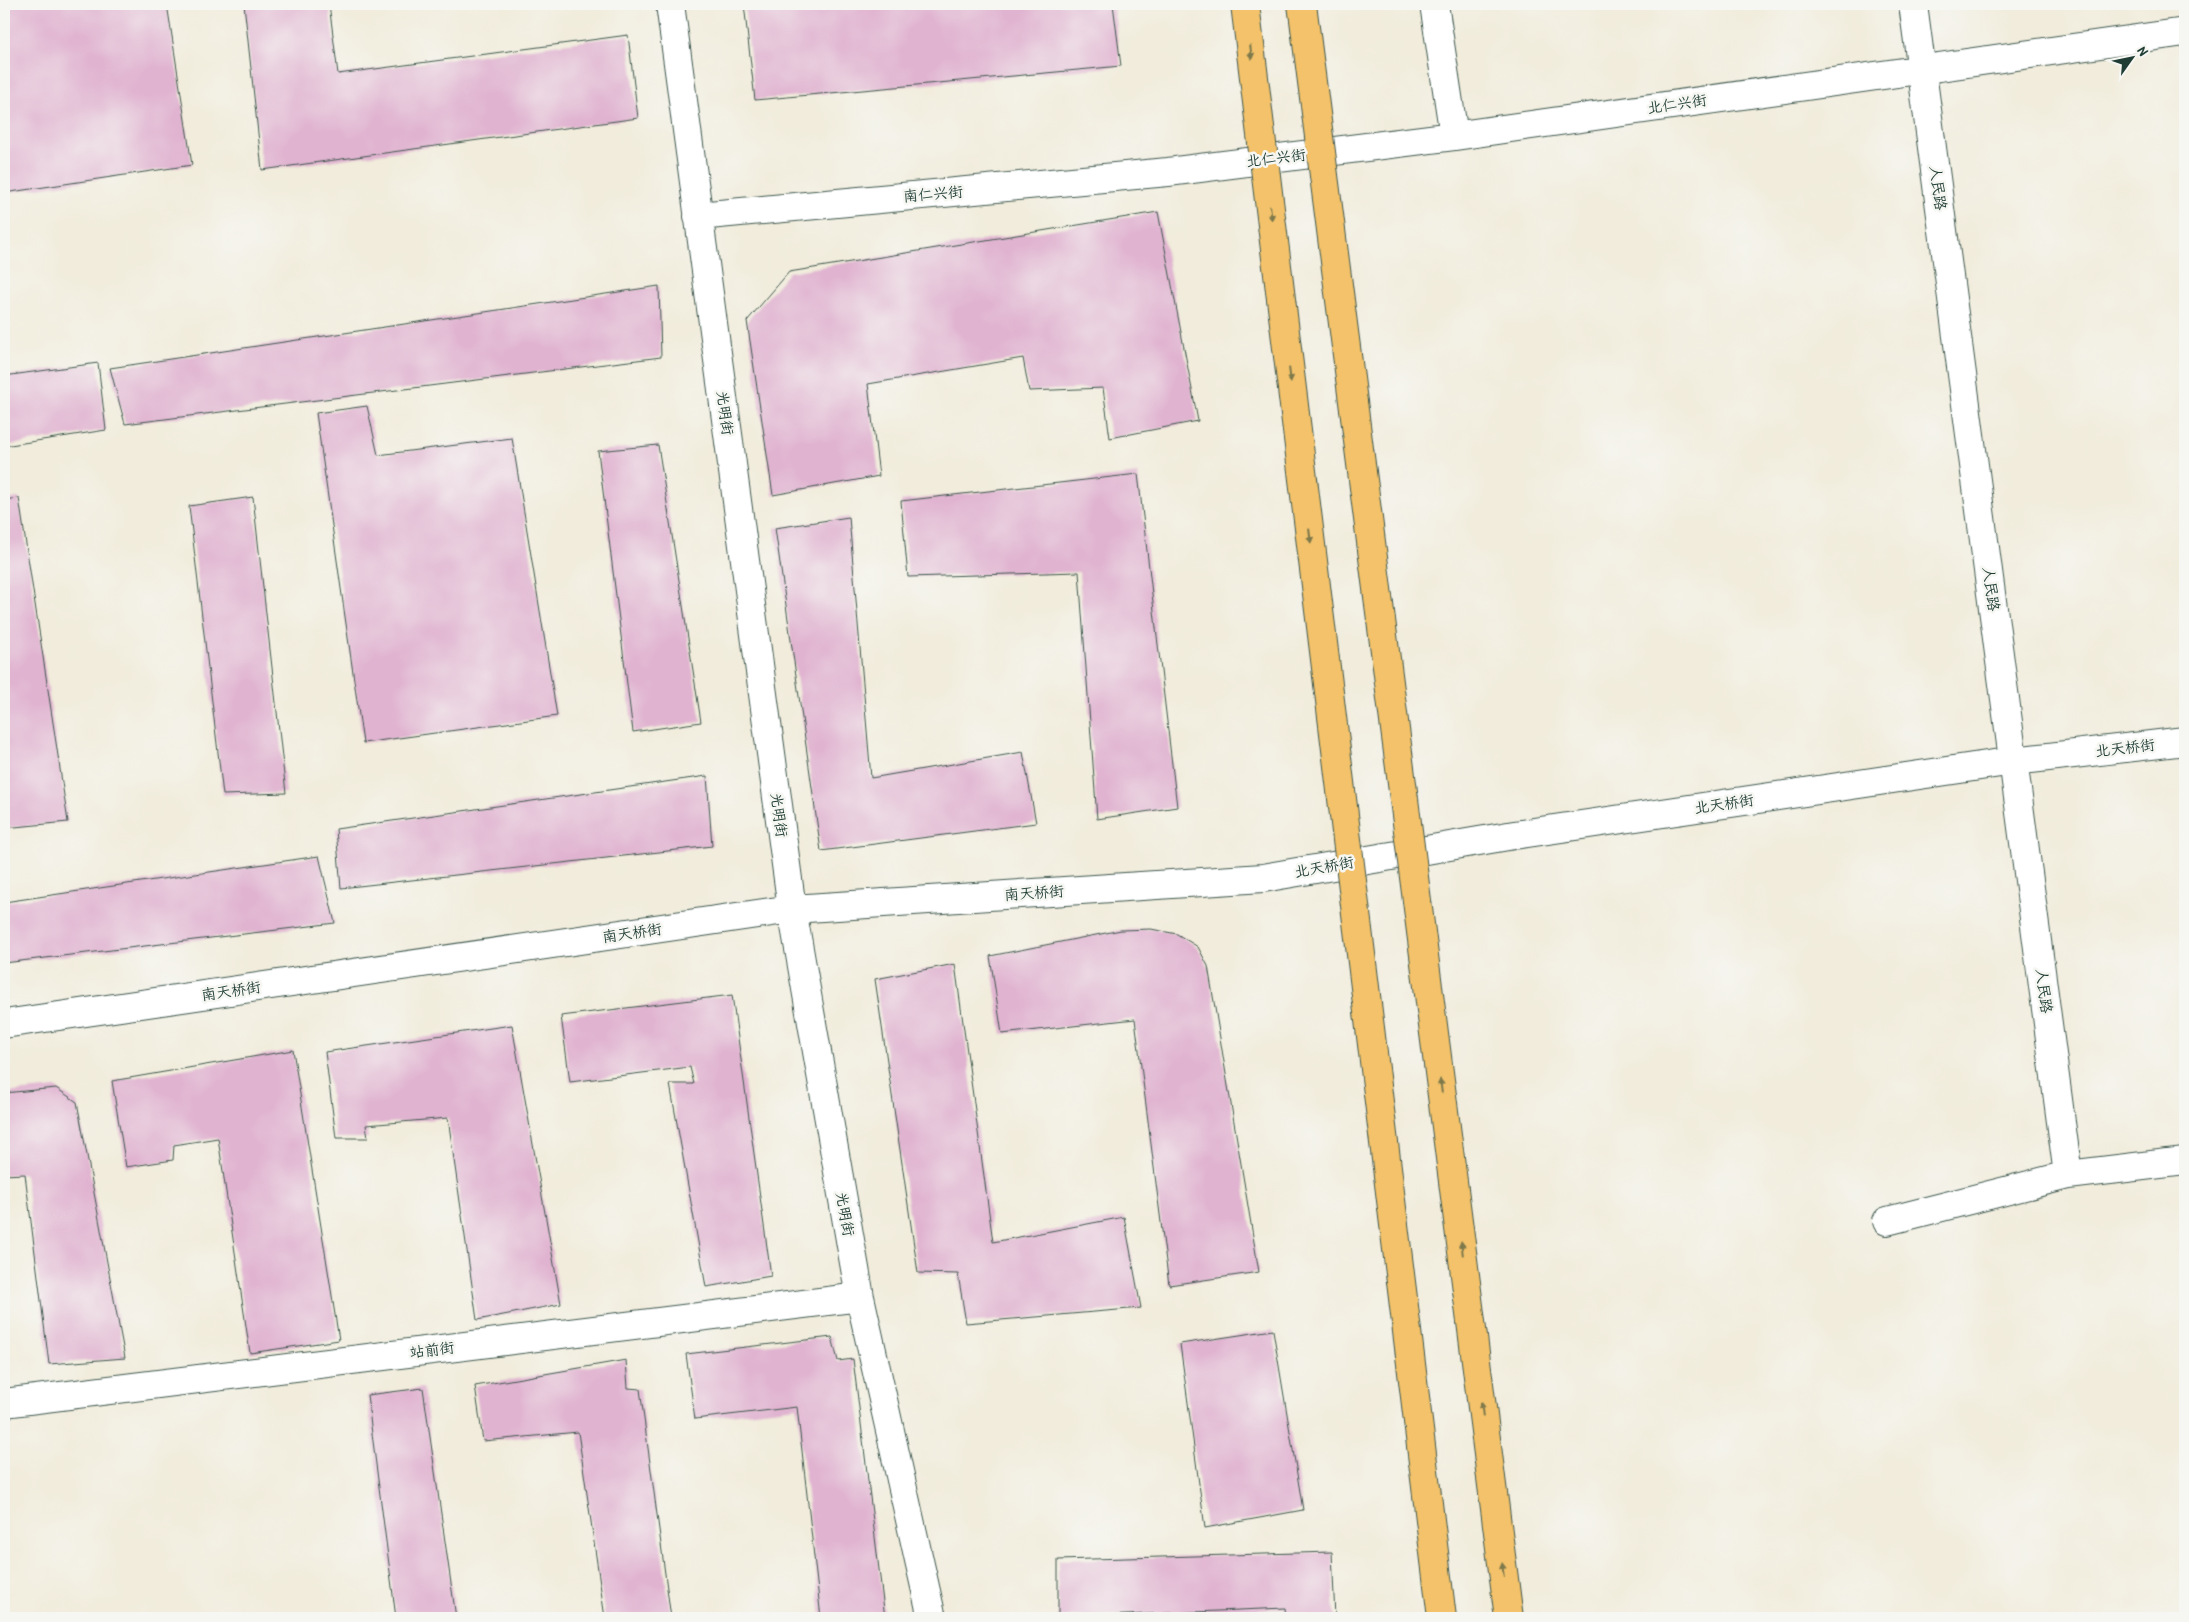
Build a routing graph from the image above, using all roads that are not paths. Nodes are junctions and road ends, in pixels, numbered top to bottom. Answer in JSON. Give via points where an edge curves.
{"nodes":[{"id":1,"x":670,"y":4,"type":"edge"},
{"id":2,"x":1245,"y":4,"type":"edge"},
{"id":3,"x":1302,"y":4,"type":"edge"},
{"id":4,"x":1434,"y":4,"type":"edge"},
{"id":5,"x":1913,"y":4,"type":"edge"},
{"id":6,"x":2185,"y":32,"type":"edge"},
{"id":7,"x":1922,"y":69,"type":"junction"},
{"id":8,"x":1454,"y":136,"type":"junction"},
{"id":9,"x":1168,"y":172,"type":"joint"},
{"id":10,"x":698,"y":216,"type":"junction"},
{"id":11,"x":2185,"y":741,"type":"edge"},
{"id":12,"x":2014,"y":761,"type":"junction"},
{"id":13,"x":1264,"y":878,"type":"joint"},
{"id":14,"x":792,"y":909,"type":"junction"},
{"id":15,"x":4,"y":1024,"type":"edge"},
{"id":16,"x":2185,"y":1161,"type":"edge"},
{"id":17,"x":2068,"y":1175,"type":"junction"},
{"id":18,"x":1887,"y":1221,"type":"dead end"},
{"id":19,"x":860,"y":1297,"type":"junction"},
{"id":20,"x":4,"y":1403,"type":"edge"},
{"id":21,"x":932,"y":1618,"type":"edge"},
{"id":22,"x":1442,"y":1618,"type":"edge"},
{"id":23,"x":1509,"y":1618,"type":"edge"}],
"edges":[{"from":1,"to":10,"type":"street","name":"光明街"},
{"from":2,"to":22,"type":"main road","one_way":true,"bridge":true},
{"from":23,"to":3,"type":"main road","one_way":true,"bridge":true},
{"from":4,"to":8,"type":"street"},
{"from":5,"to":7,"type":"street","name":"人民路"},
{"from":6,"to":7,"type":"street","name":"北仁兴街"},
{"from":7,"to":8,"type":"street","name":"北仁兴街"},
{"from":7,"to":12,"type":"street","name":"人民路"},
{"from":8,"to":9,"type":"street","name":"北仁兴街"},
{"from":9,"to":10,"type":"street","name":"南仁兴街"},
{"from":10,"to":14,"type":"street","name":"光明街"},
{"from":11,"to":12,"type":"street","name":"北天桥街"},
{"from":12,"to":13,"type":"street","name":"北天桥街","via":[[1514,835]]},
{"from":12,"to":17,"type":"street","name":"人民路"},
{"from":13,"to":14,"type":"street","name":"南天桥街"},
{"from":14,"to":15,"type":"street","name":"南天桥街"},
{"from":14,"to":19,"type":"street","name":"光明街"},
{"from":16,"to":17,"type":"street"},
{"from":17,"to":18,"type":"street"},
{"from":19,"to":20,"type":"street","name":"站前街"},
{"from":19,"to":21,"type":"street","name":"光明街"}]}
